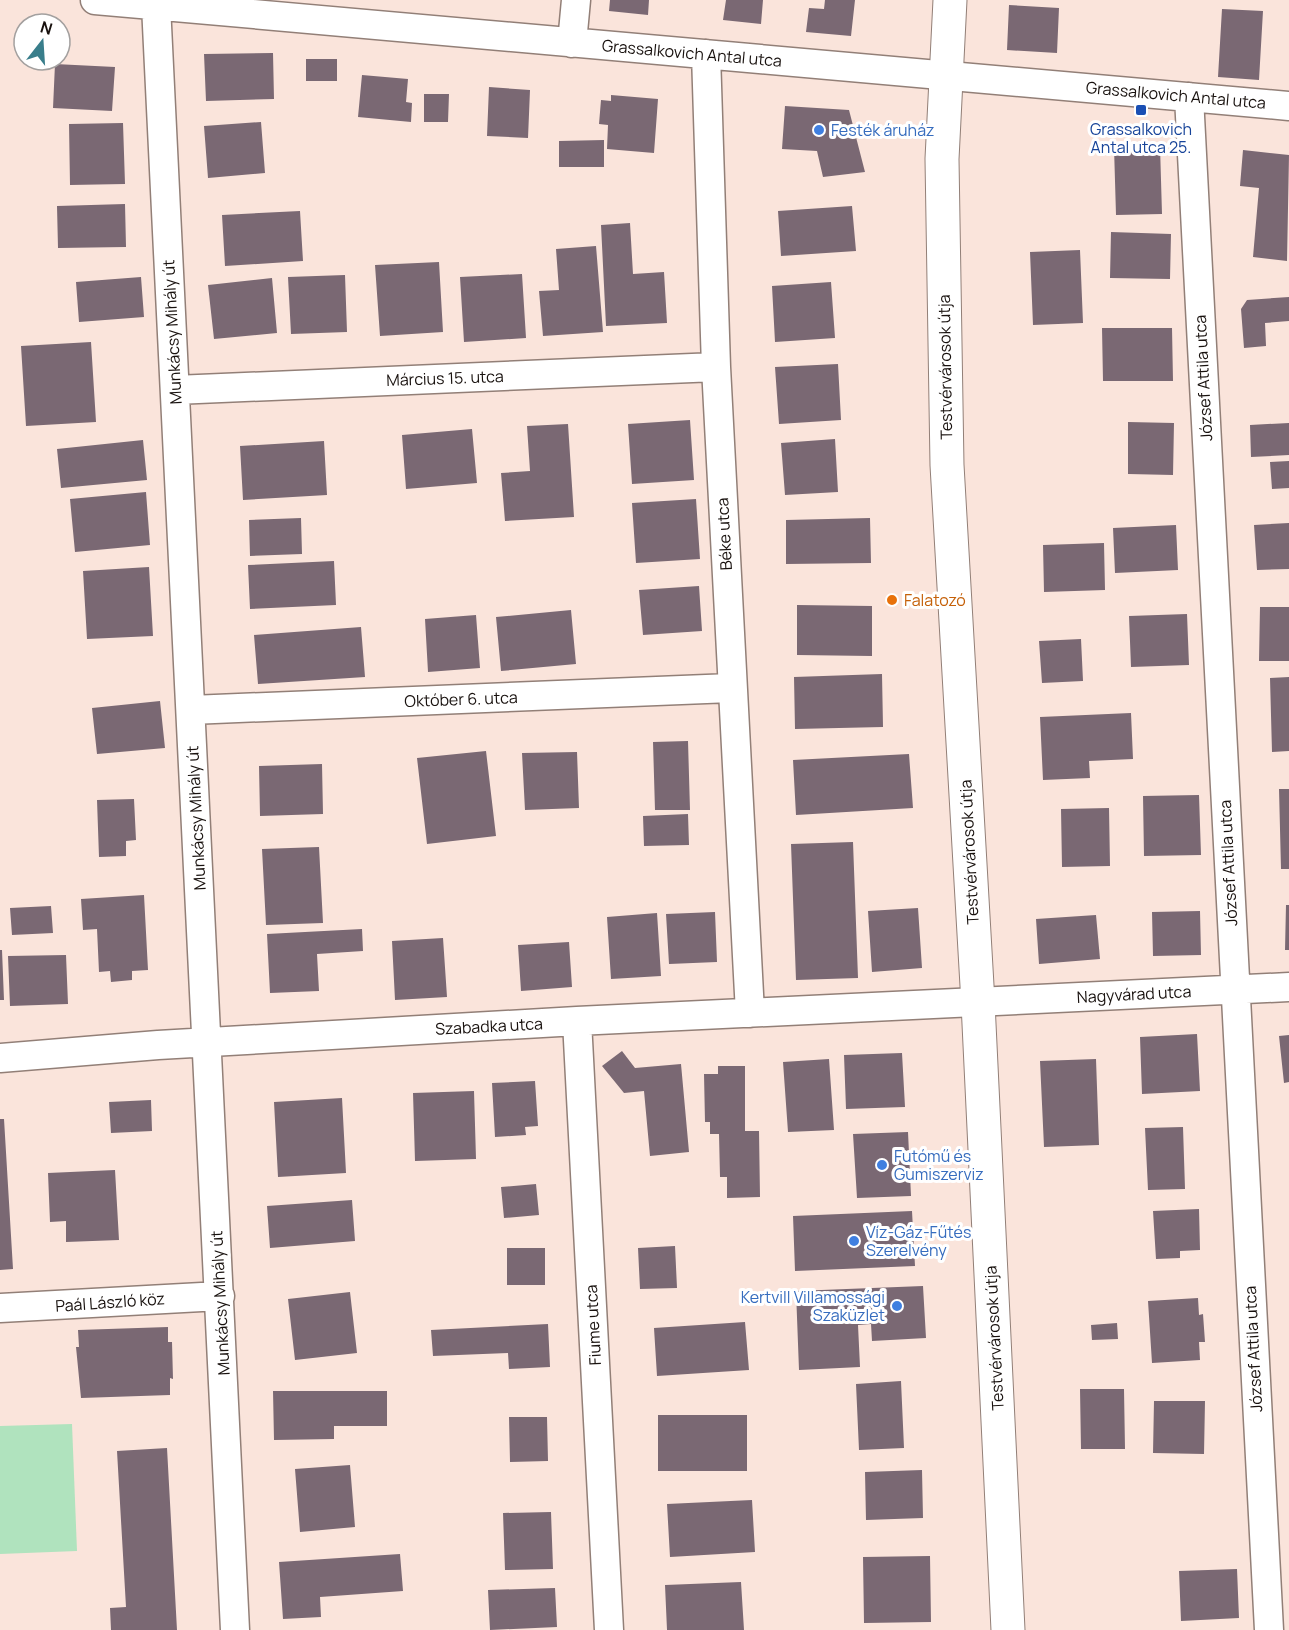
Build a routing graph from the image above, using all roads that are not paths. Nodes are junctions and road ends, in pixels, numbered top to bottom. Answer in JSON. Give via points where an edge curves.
{"nodes":[{"id":1,"x":95,"y":0,"type":"edge"},
{"id":2,"x":576,"y":0,"type":"edge"},
{"id":3,"x":950,"y":0,"type":"edge"},
{"id":4,"x":186,"y":4,"type":"edge"},
{"id":5,"x":156,"y":5,"type":"junction"},
{"id":6,"x":572,"y":43,"type":"junction"},
{"id":7,"x":706,"y":54,"type":"junction"},
{"id":8,"x":946,"y":75,"type":"junction"},
{"id":9,"x":1189,"y":97,"type":"junction"},
{"id":10,"x":1289,"y":106,"type":"edge"},
{"id":11,"x":716,"y":367,"type":"junction"},
{"id":12,"x":175,"y":390,"type":"junction"},
{"id":13,"x":731,"y":688,"type":"junction"},
{"id":14,"x":190,"y":710,"type":"junction"},
{"id":15,"x":1289,"y":987,"type":"edge"},
{"id":16,"x":1234,"y":990,"type":"junction"},
{"id":17,"x":978,"y":1003,"type":"junction"},
{"id":18,"x":750,"y":1013,"type":"junction"},
{"id":19,"x":577,"y":1021,"type":"junction"},
{"id":20,"x":207,"y":1041,"type":"junction"},
{"id":21,"x":0,"y":1058,"type":"edge"},
{"id":22,"x":220,"y":1296,"type":"junction"},
{"id":23,"x":0,"y":1308,"type":"edge"},
{"id":24,"x":235,"y":1630,"type":"edge"},
{"id":25,"x":609,"y":1630,"type":"edge"},
{"id":26,"x":1008,"y":1630,"type":"edge"},
{"id":27,"x":1269,"y":1630,"type":"edge"}],
"edges":[{"from":1,"to":5,"type":"street","name":"Grassalkovich Antal utca"},
{"from":2,"to":6,"type":"street"},
{"from":3,"to":8,"type":"street","name":"Testvérvárosok útja"},
{"from":4,"to":5,"type":"street","name":"Grassalkovich Antal utca"},
{"from":4,"to":6,"type":"street","name":"Grassalkovich Antal utca"},
{"from":5,"to":12,"type":"street","name":"Munkácsy Mihály út"},
{"from":6,"to":7,"type":"street","name":"Grassalkovich Antal utca"},
{"from":7,"to":8,"type":"street","name":"Grassalkovich Antal utca"},
{"from":7,"to":11,"type":"street","name":"Béke utca"},
{"from":8,"to":9,"type":"street","name":"Grassalkovich Antal utca"},
{"from":8,"to":17,"type":"street","name":"Testvérvárosok útja","via":[[942,159],[947,465]]},
{"from":9,"to":10,"type":"street","name":"Grassalkovich Antal utca"},
{"from":9,"to":16,"type":"street","name":"József Attila utca"},
{"from":11,"to":12,"type":"street","name":"Március 15. utca"},
{"from":11,"to":13,"type":"street","name":"Béke utca"},
{"from":12,"to":14,"type":"street","name":"Munkácsy Mihály út"},
{"from":13,"to":14,"type":"street","name":"Október 6. utca"},
{"from":13,"to":18,"type":"street","name":"Béke utca"},
{"from":14,"to":20,"type":"street","name":"Munkácsy Mihály út"},
{"from":15,"to":16,"type":"street","name":"Nagyvárad utca"},
{"from":16,"to":17,"type":"street","name":"Nagyvárad utca"},
{"from":16,"to":27,"type":"street","name":"József Attila utca"},
{"from":17,"to":18,"type":"street","name":"Szabadka utca"},
{"from":17,"to":26,"type":"street","name":"Testvérvárosok útja"},
{"from":18,"to":19,"type":"street","name":"Szabadka utca"},
{"from":19,"to":20,"type":"street","name":"Szabadka utca"},
{"from":19,"to":25,"type":"street","name":"Fiume utca"},
{"from":20,"to":21,"type":"street","name":"Szabadka utca"},
{"from":20,"to":22,"type":"street","name":"Munkácsy Mihály út"},
{"from":22,"to":23,"type":"street","name":"Paál László köz"},
{"from":22,"to":24,"type":"street","name":"Munkácsy Mihály út"}]}
